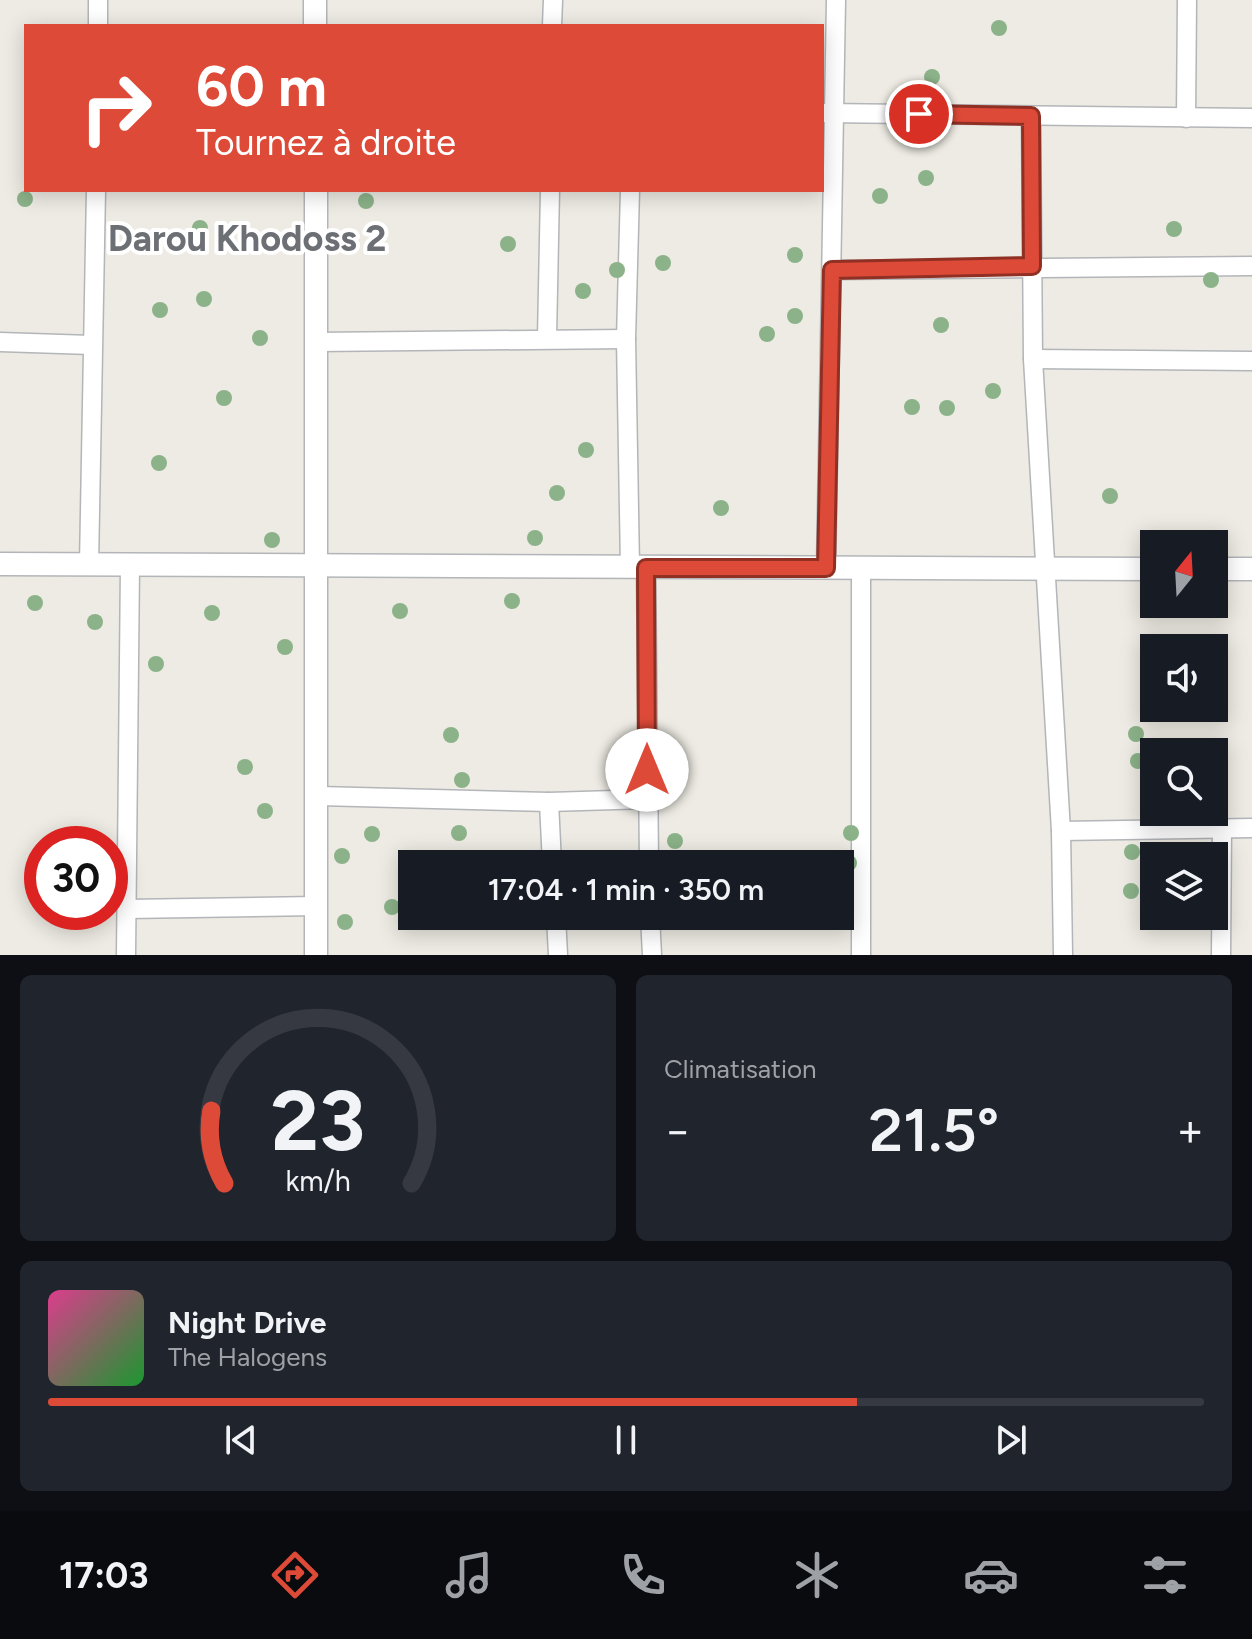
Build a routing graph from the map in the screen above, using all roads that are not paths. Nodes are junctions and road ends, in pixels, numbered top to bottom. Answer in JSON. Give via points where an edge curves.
{"nodes":[{"id":1,"x":98,"y":0,"type":"edge"},
{"id":2,"x":315,"y":0,"type":"edge"},
{"id":3,"x":553,"y":0,"type":"edge"},
{"id":4,"x":836,"y":0,"type":"edge"},
{"id":5,"x":1187,"y":0,"type":"edge"},
{"id":6,"x":98,"y":24,"type":"edge"},
{"id":7,"x":315,"y":24,"type":"edge"},
{"id":8,"x":552,"y":24,"type":"edge"},
{"id":9,"x":828,"y":113,"type":"edge"},
{"id":10,"x":1031,"y":116,"type":"junction"},
{"id":11,"x":1186,"y":118,"type":"junction"},
{"id":12,"x":1252,"y":118,"type":"edge"},
{"id":13,"x":96,"y":192,"type":"edge"},
{"id":14,"x":316,"y":192,"type":"edge"},
{"id":15,"x":550,"y":192,"type":"edge"},
{"id":16,"x":630,"y":192,"type":"edge"},
{"id":17,"x":1032,"y":266,"type":"junction"},
{"id":18,"x":1252,"y":266,"type":"edge"},
{"id":19,"x":832,"y":270,"type":"junction"},
{"id":20,"x":547,"y":338,"type":"junction"},
{"id":21,"x":626,"y":339,"type":"junction"},
{"id":22,"x":0,"y":342,"type":"edge"},
{"id":23,"x":316,"y":342,"type":"junction"},
{"id":24,"x":91,"y":345,"type":"junction"},
{"id":25,"x":1033,"y":359,"type":"junction"},
{"id":26,"x":1252,"y":361,"type":"edge"},
{"id":27,"x":0,"y":564,"type":"edge"},
{"id":28,"x":89,"y":565,"type":"junction"},
{"id":29,"x":130,"y":565,"type":"junction"},
{"id":30,"x":316,"y":566,"type":"junction"},
{"id":31,"x":638,"y":567,"type":"junction"},
{"id":32,"x":826,"y":568,"type":"junction"},
{"id":33,"x":861,"y":568,"type":"junction"},
{"id":34,"x":1046,"y":569,"type":"junction"},
{"id":35,"x":1140,"y":569,"type":"edge"},
{"id":36,"x":1228,"y":569,"type":"edge"},
{"id":37,"x":1252,"y":569,"type":"edge"},
{"id":38,"x":319,"y":796,"type":"junction"},
{"id":39,"x":647,"y":799,"type":"junction"},
{"id":40,"x":549,"y":802,"type":"junction"},
{"id":41,"x":128,"y":826,"type":"edge"},
{"id":42,"x":1222,"y":828,"type":"junction"},
{"id":43,"x":1252,"y":828,"type":"edge"},
{"id":44,"x":1061,"y":831,"type":"junction"},
{"id":45,"x":551,"y":850,"type":"edge"},
{"id":46,"x":649,"y":850,"type":"edge"},
{"id":47,"x":316,"y":906,"type":"junction"},
{"id":48,"x":128,"y":909,"type":"edge"},
{"id":49,"x":127,"y":930,"type":"edge"},
{"id":50,"x":557,"y":930,"type":"edge"},
{"id":51,"x":651,"y":930,"type":"edge"},
{"id":52,"x":126,"y":955,"type":"edge"},
{"id":53,"x":316,"y":955,"type":"edge"},
{"id":54,"x":558,"y":955,"type":"edge"},
{"id":55,"x":652,"y":955,"type":"edge"},
{"id":56,"x":861,"y":955,"type":"edge"},
{"id":57,"x":1063,"y":955,"type":"edge"},
{"id":58,"x":1221,"y":955,"type":"edge"}],
"edges":[{"from":1,"to":6,"type":"street"},
{"from":2,"to":7,"type":"street"},
{"from":3,"to":8,"type":"street"},
{"from":4,"to":9,"type":"street"},
{"from":5,"to":11,"type":"street"},
{"from":9,"to":10,"type":"street"},
{"from":9,"to":19,"type":"street"},
{"from":10,"to":11,"type":"street"},
{"from":10,"to":17,"type":"street"},
{"from":11,"to":12,"type":"street"},
{"from":13,"to":24,"type":"street"},
{"from":14,"to":23,"type":"street"},
{"from":15,"to":20,"type":"street"},
{"from":16,"to":21,"type":"street"},
{"from":17,"to":18,"type":"street"},
{"from":17,"to":19,"type":"street"},
{"from":17,"to":25,"type":"street"},
{"from":19,"to":32,"type":"street"},
{"from":20,"to":21,"type":"street"},
{"from":20,"to":23,"type":"street"},
{"from":21,"to":31,"type":"street"},
{"from":22,"to":24,"type":"street"},
{"from":23,"to":30,"type":"street"},
{"from":24,"to":28,"type":"street"},
{"from":25,"to":26,"type":"street"},
{"from":25,"to":34,"type":"street"},
{"from":27,"to":28,"type":"street"},
{"from":28,"to":29,"type":"street"},
{"from":29,"to":30,"type":"street"},
{"from":29,"to":41,"type":"street"},
{"from":30,"to":31,"type":"street"},
{"from":30,"to":38,"type":"street"},
{"from":31,"to":32,"type":"street"},
{"from":31,"to":39,"type":"street"},
{"from":32,"to":33,"type":"street"},
{"from":33,"to":34,"type":"street"},
{"from":33,"to":56,"type":"street"},
{"from":34,"to":35,"type":"street"},
{"from":34,"to":44,"type":"street"},
{"from":36,"to":37,"type":"street"},
{"from":38,"to":40,"type":"street"},
{"from":38,"to":47,"type":"street"},
{"from":39,"to":40,"type":"street"},
{"from":39,"to":46,"type":"street"},
{"from":40,"to":45,"type":"street"},
{"from":42,"to":43,"type":"street"},
{"from":42,"to":44,"type":"street"},
{"from":42,"to":58,"type":"street"},
{"from":44,"to":57,"type":"street"},
{"from":47,"to":48,"type":"street"},
{"from":47,"to":53,"type":"street"},
{"from":49,"to":52,"type":"street"},
{"from":50,"to":54,"type":"street"},
{"from":51,"to":55,"type":"street"}]}
